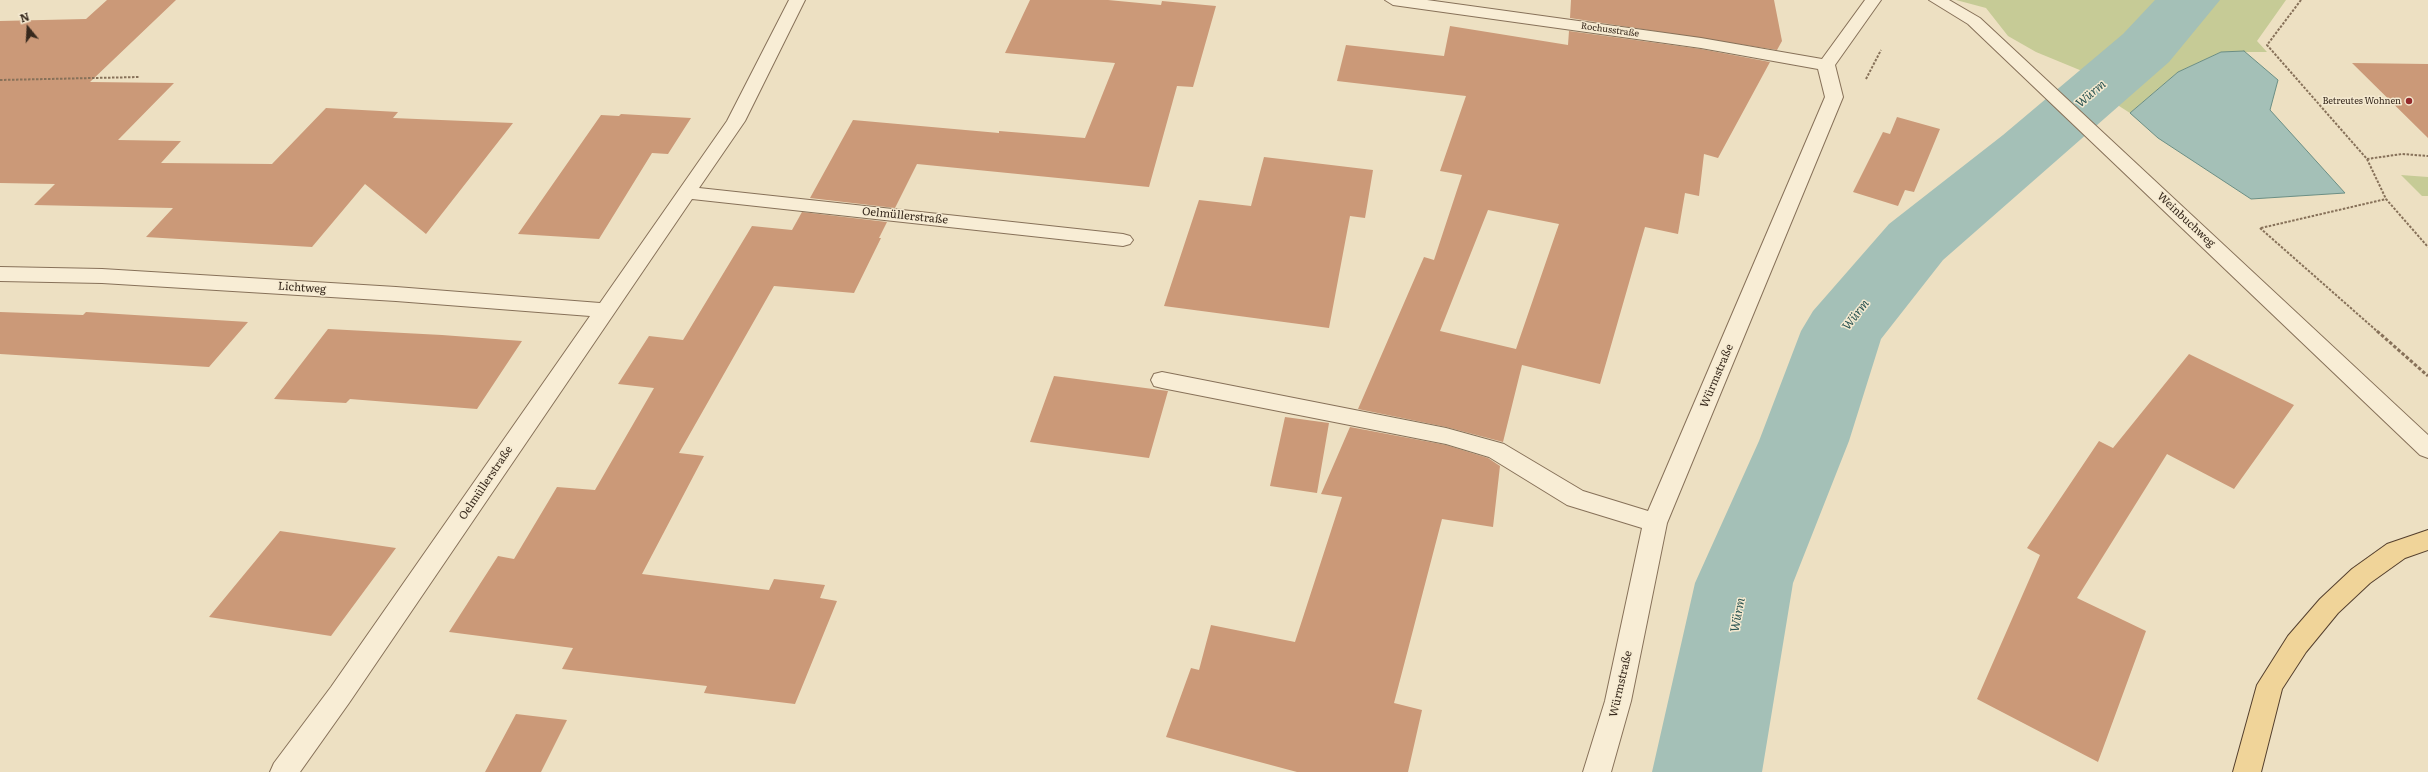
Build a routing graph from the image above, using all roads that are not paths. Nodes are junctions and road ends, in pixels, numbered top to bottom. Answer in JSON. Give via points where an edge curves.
{"nodes":[{"id":1,"x":797,"y":0,"type":"edge"},
{"id":2,"x":1393,"y":0,"type":"edge"},
{"id":3,"x":1873,"y":0,"type":"edge"},
{"id":4,"x":1937,"y":0,"type":"edge"},
{"id":5,"x":1826,"y":66,"type":"junction"},
{"id":6,"x":687,"y":193,"type":"junction"},
{"id":7,"x":1123,"y":240,"type":"dead end"},
{"id":8,"x":0,"y":274,"type":"edge"},
{"id":9,"x":604,"y":310,"type":"junction"},
{"id":10,"x":1162,"y":380,"type":"dead end"},
{"id":11,"x":2428,"y":449,"type":"edge"},
{"id":12,"x":1656,"y":523,"type":"junction"},
{"id":13,"x":2428,"y":540,"type":"edge"},
{"id":14,"x":284,"y":772,"type":"edge"},
{"id":15,"x":1597,"y":772,"type":"edge"},
{"id":16,"x":2247,"y":772,"type":"edge"}],
"edges":[{"from":1,"to":6,"type":"street","name":"Oelmüllerstraße","via":[[736,120]]},
{"from":2,"to":5,"type":"street","name":"Rochusstraße","via":[[1701,43]]},
{"from":3,"to":5,"type":"street"},
{"from":4,"to":11,"type":"street","name":"Weinbuchweg","via":[[1974,21]]},
{"from":5,"to":12,"type":"street","name":"Würmstraße","via":[[1834,97]]},
{"from":6,"to":7,"type":"street","name":"Oelmüllerstraße"},
{"from":6,"to":9,"type":"street","name":"Oelmüllerstraße"},
{"from":8,"to":9,"type":"street","name":"Lichtweg","via":[[134,278]]},
{"from":9,"to":14,"type":"street","name":"Oelmüllerstraße","via":[[345,688]]},
{"from":10,"to":12,"type":"street","via":[[1446,436],[1496,450],[1575,498]]},
{"from":12,"to":15,"type":"street","name":"Würmstraße","via":[[1618,700]]},
{"from":13,"to":16,"type":"main road","via":[[2396,551],[2361,576],[2329,606],[2297,644],[2270,685]]}]}
